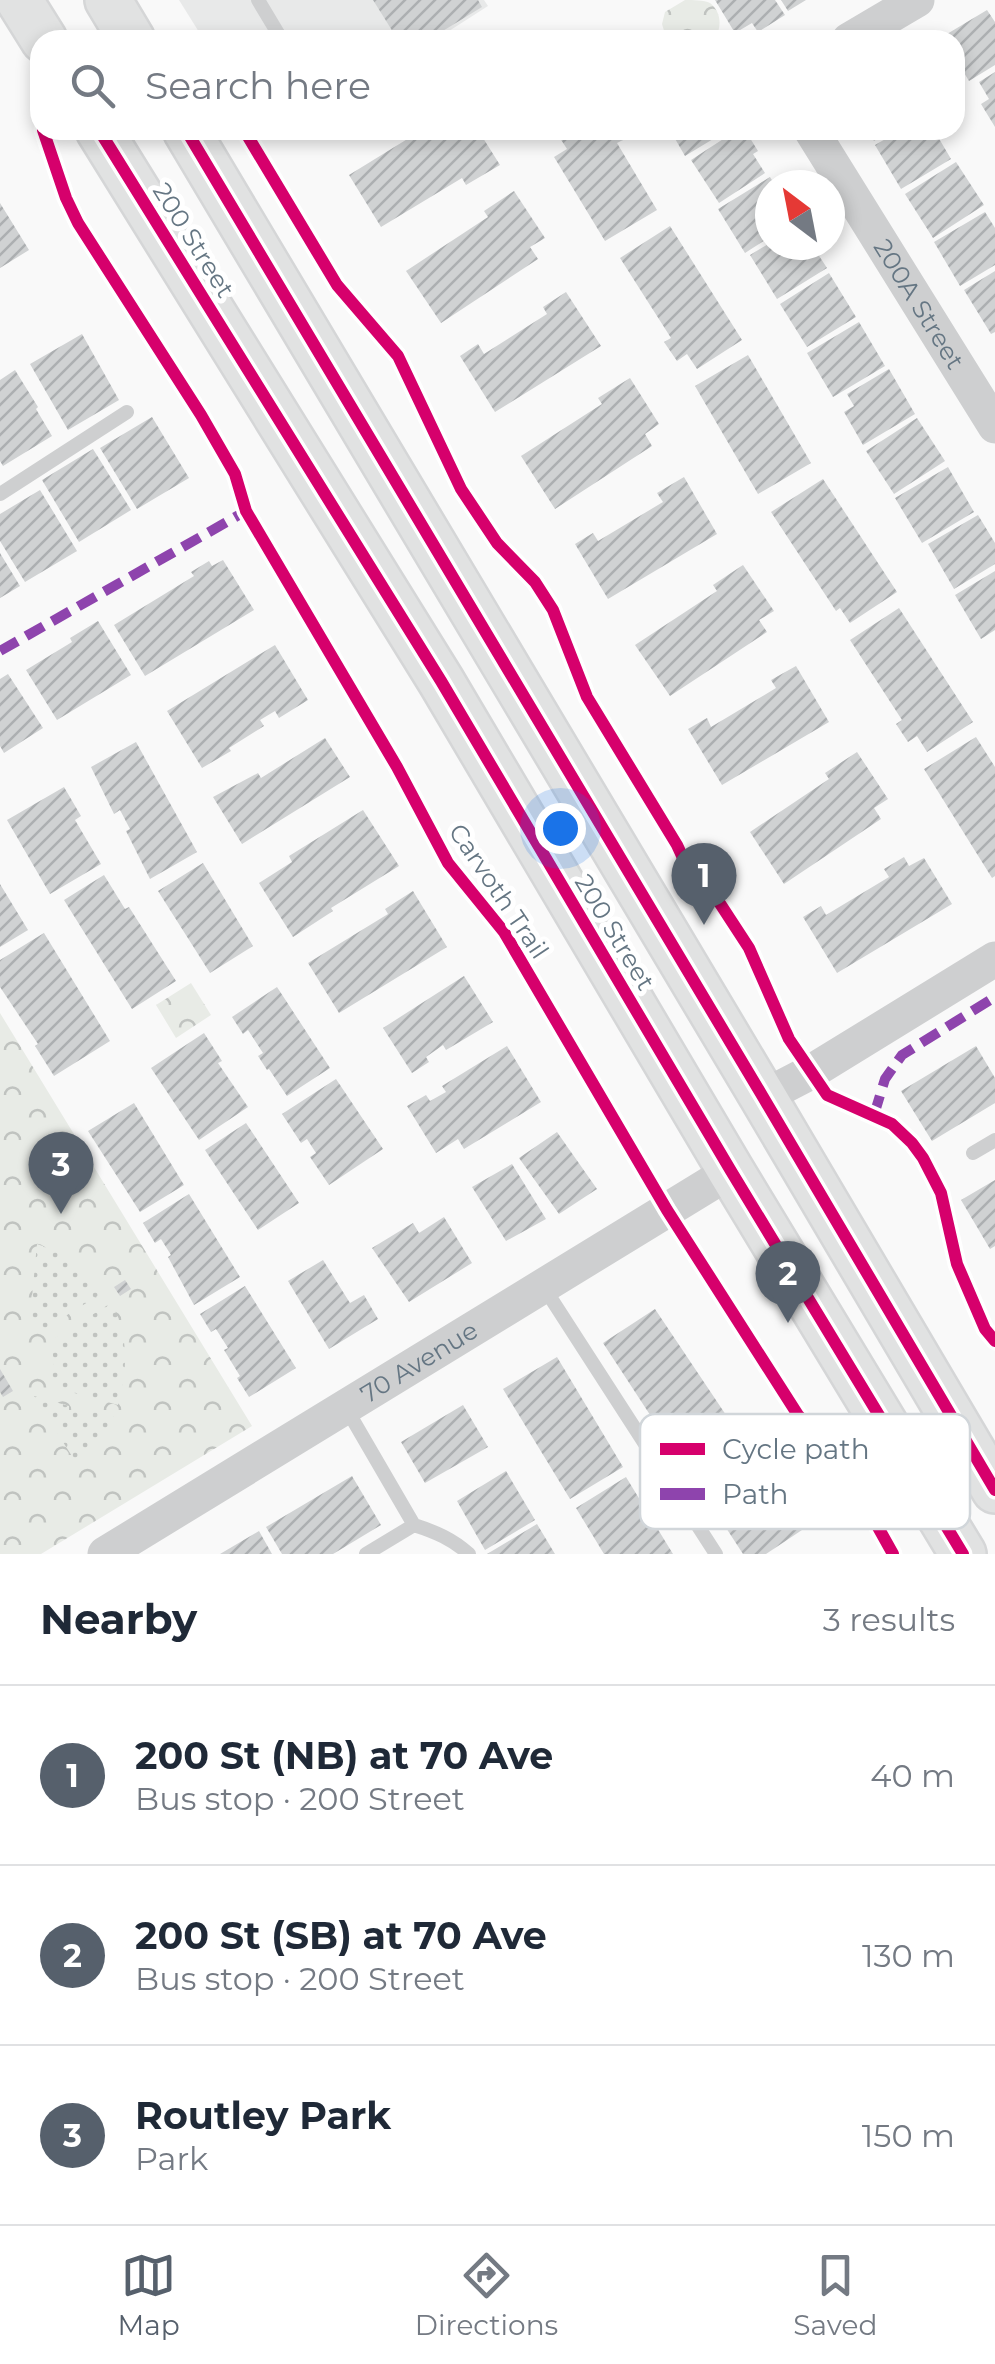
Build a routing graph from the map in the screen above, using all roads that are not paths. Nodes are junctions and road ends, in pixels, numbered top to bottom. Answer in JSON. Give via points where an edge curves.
{"nodes":[{"id":1,"x":19,"y":0,"type":"edge"},
{"id":2,"x":108,"y":0,"type":"edge"},
{"id":3,"x":258,"y":0,"type":"edge"},
{"id":4,"x":917,"y":0,"type":"edge"},
{"id":5,"x":38,"y":30,"type":"edge"},
{"id":6,"x":126,"y":30,"type":"edge"},
{"id":7,"x":276,"y":30,"type":"edge"},
{"id":8,"x":866,"y":30,"type":"edge"},
{"id":9,"x":106,"y":140,"type":"edge"},
{"id":10,"x":192,"y":140,"type":"edge"},
{"id":11,"x":817,"y":140,"type":"edge"},
{"id":12,"x":127,"y":412,"type":"dead end"},
{"id":13,"x":995,"y":426,"type":"edge"},
{"id":14,"x":0,"y":494,"type":"edge"},
{"id":15,"x":995,"y":959,"type":"edge"},
{"id":16,"x":763,"y":1097,"type":"junction"},
{"id":17,"x":995,"y":1140,"type":"edge"},
{"id":18,"x":973,"y":1153,"type":"dead end"},
{"id":19,"x":730,"y":1171,"type":"junction"},
{"id":20,"x":843,"y":1232,"type":"junction"},
{"id":21,"x":543,"y":1286,"type":"junction"},
{"id":22,"x":346,"y":1407,"type":"junction"},
{"id":23,"x":878,"y":1414,"type":"edge"},
{"id":24,"x":950,"y":1414,"type":"edge"},
{"id":25,"x":640,"y":1436,"type":"edge"},
{"id":26,"x":970,"y":1448,"type":"edge"},
{"id":27,"x":995,"y":1490,"type":"edge"},
{"id":28,"x":414,"y":1525,"type":"junction"},
{"id":29,"x":700,"y":1529,"type":"edge"},
{"id":30,"x":948,"y":1529,"type":"edge"},
{"id":31,"x":104,"y":1554,"type":"edge"},
{"id":32,"x":366,"y":1554,"type":"edge"},
{"id":33,"x":469,"y":1554,"type":"edge"},
{"id":34,"x":716,"y":1554,"type":"edge"},
{"id":35,"x":963,"y":1554,"type":"edge"}],
"edges":[{"from":1,"to":5,"type":"main road"},
{"from":2,"to":6,"type":"main road"},
{"from":3,"to":7,"type":"lane"},
{"from":4,"to":8,"type":"street"},
{"from":9,"to":19,"type":"main road","name":"200 Street","via":[[441,681]]},
{"from":10,"to":16,"type":"main road","name":"200 Street"},
{"from":11,"to":13,"type":"street","name":"200A Street"},
{"from":12,"to":14,"type":"lane"},
{"from":15,"to":16,"type":"street"},
{"from":16,"to":20,"type":"main road","name":"200 Street"},
{"from":17,"to":18,"type":"lane"},
{"from":19,"to":20,"type":"main road","via":[[759,1172],[792,1188]]},
{"from":19,"to":21,"type":"street","name":"70 Avenue"},
{"from":19,"to":23,"type":"main road","name":"200 Street"},
{"from":20,"to":24,"type":"main road","name":"200 Street"},
{"from":21,"to":22,"type":"street","name":"70 Avenue"},
{"from":21,"to":25,"type":"lane"},
{"from":22,"to":28,"type":"lane"},
{"from":22,"to":31,"type":"street","name":"70 Avenue"},
{"from":26,"to":27,"type":"main road","name":"200 Street"},
{"from":28,"to":32,"type":"lane"},
{"from":28,"to":33,"type":"lane"},
{"from":29,"to":34,"type":"lane"},
{"from":30,"to":35,"type":"main road","name":"200 Street"}]}
